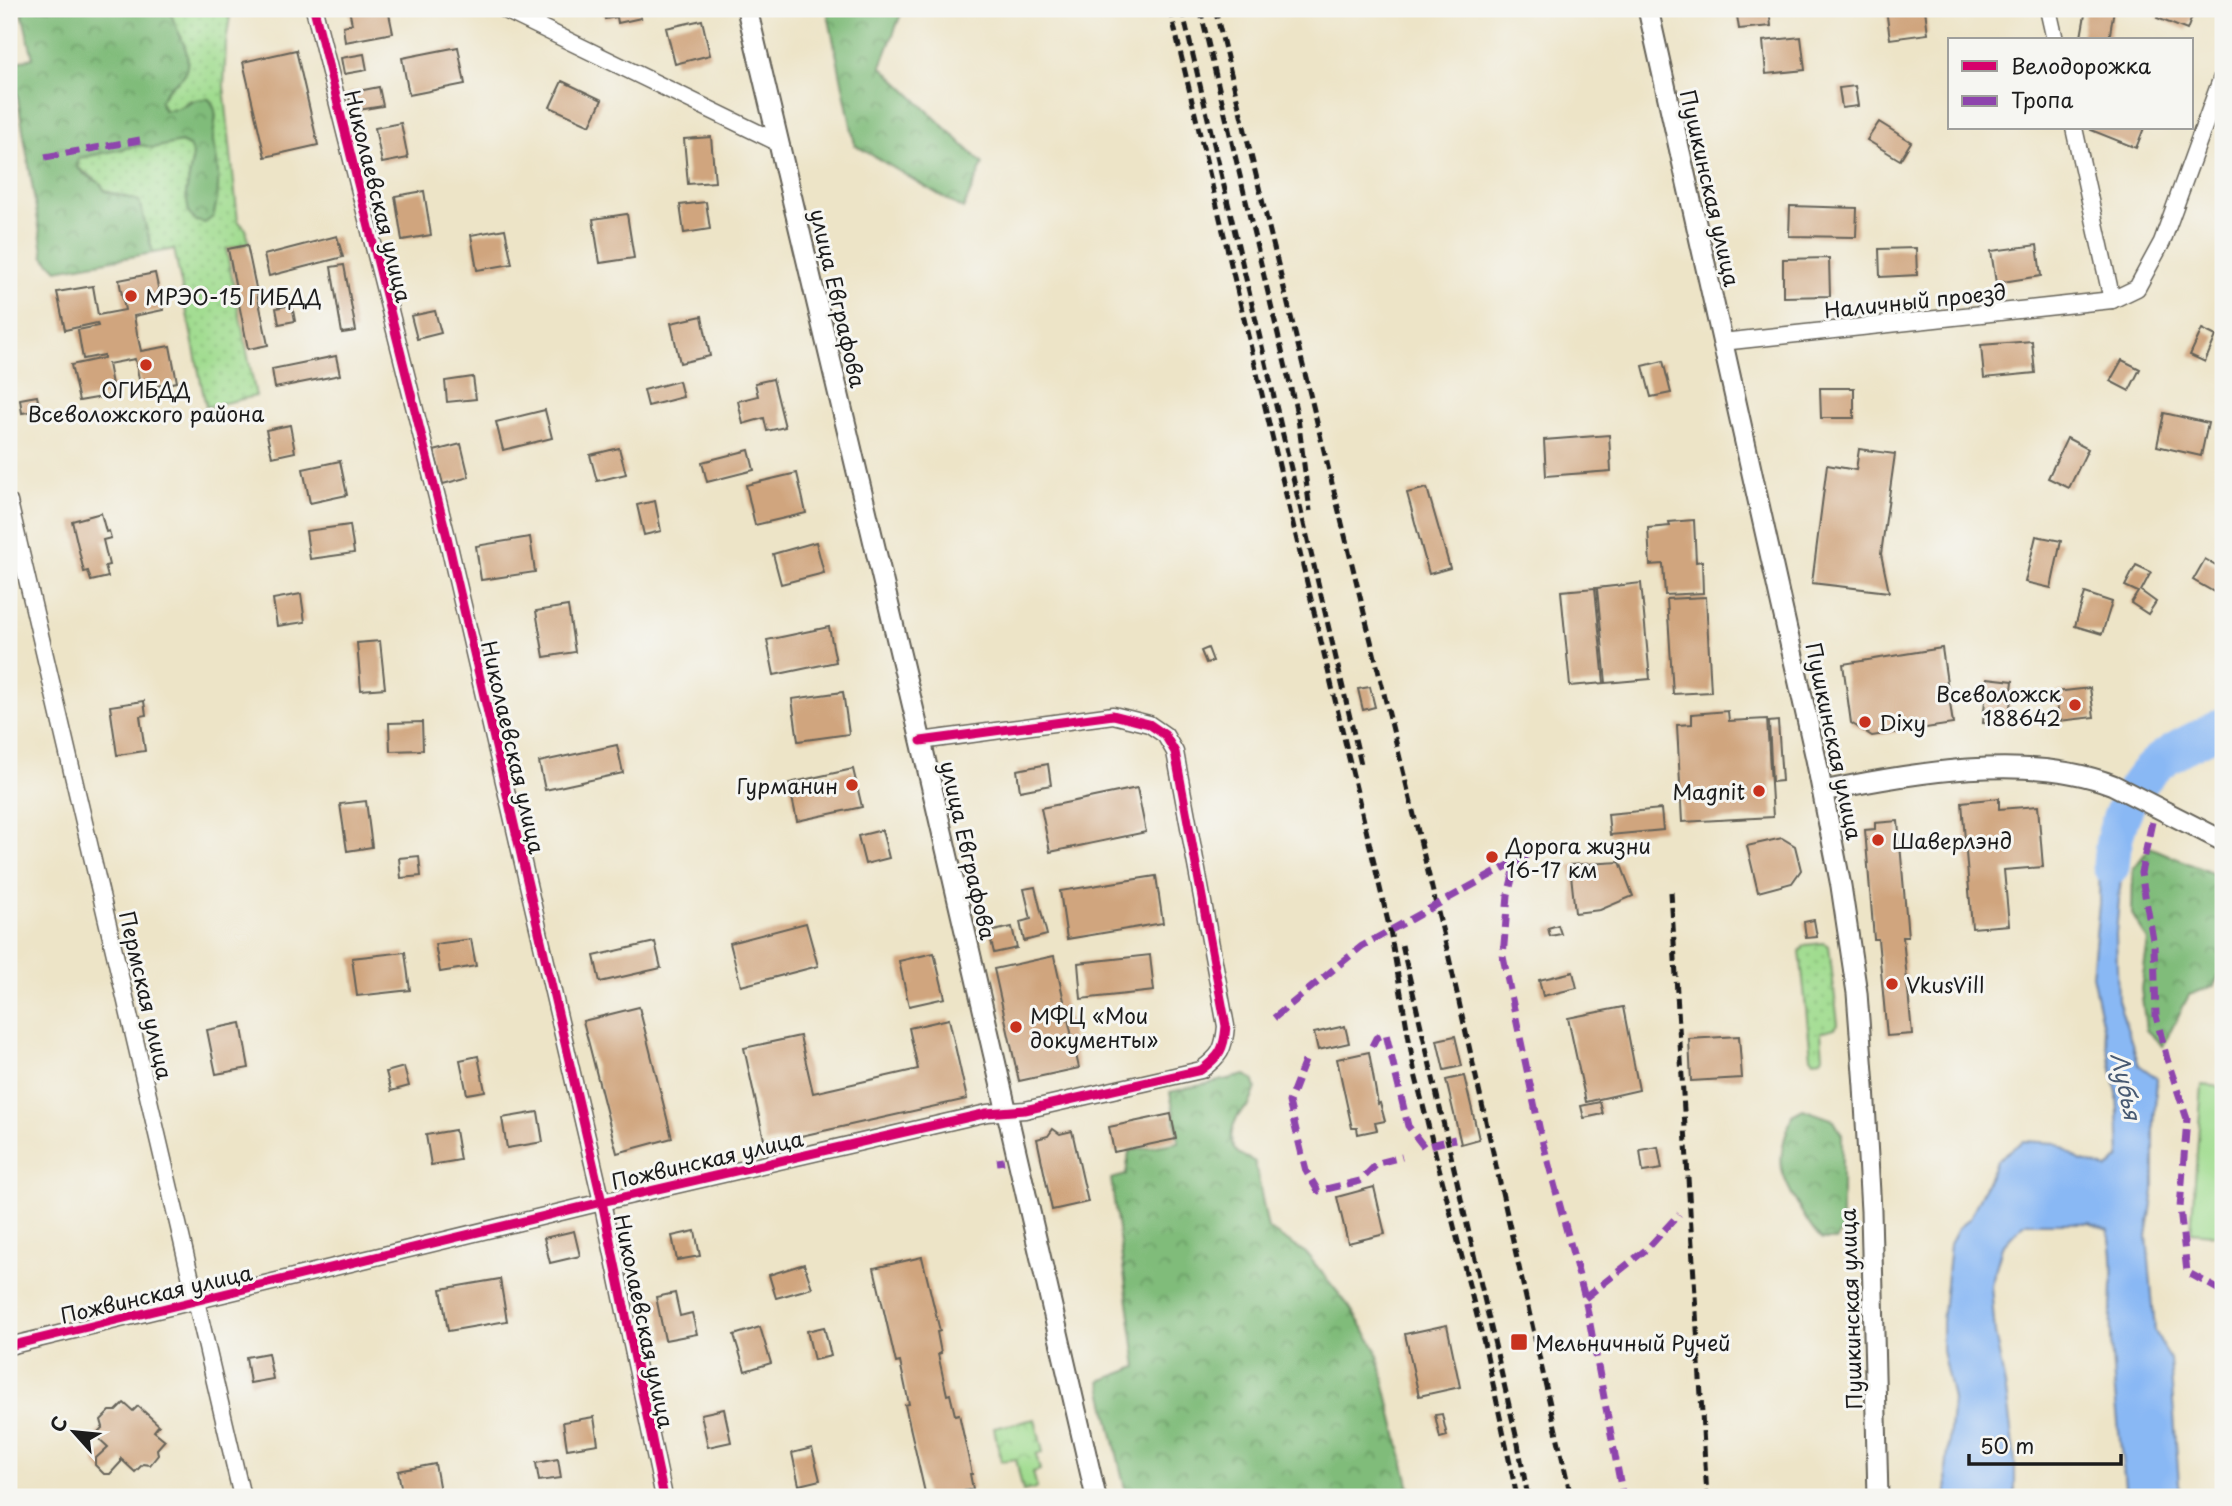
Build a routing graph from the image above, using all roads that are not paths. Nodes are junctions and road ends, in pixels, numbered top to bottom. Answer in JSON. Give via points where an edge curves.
{"nodes":[{"id":1,"x":314,"y":9,"type":"edge"},
{"id":2,"x":503,"y":9,"type":"edge"},
{"id":3,"x":747,"y":9,"type":"edge"},
{"id":4,"x":1648,"y":9,"type":"edge"},
{"id":5,"x":2048,"y":9,"type":"edge"},
{"id":6,"x":2055,"y":38,"type":"edge"},
{"id":7,"x":2223,"y":74,"type":"edge"},
{"id":8,"x":2074,"y":130,"type":"edge"},
{"id":9,"x":779,"y":143,"type":"junction"},
{"id":10,"x":2112,"y":300,"type":"junction"},
{"id":11,"x":1722,"y":342,"type":"junction"},
{"id":12,"x":9,"y":502,"type":"edge"},
{"id":13,"x":921,"y":741,"type":"junction"},
{"id":14,"x":1823,"y":791,"type":"junction"},
{"id":15,"x":2223,"y":841,"type":"edge"},
{"id":16,"x":1006,"y":1112,"type":"junction"},
{"id":17,"x":602,"y":1202,"type":"junction"},
{"id":18,"x":198,"y":1302,"type":"junction"},
{"id":19,"x":9,"y":1346,"type":"edge"},
{"id":20,"x":242,"y":1497,"type":"edge"},
{"id":21,"x":664,"y":1497,"type":"edge"},
{"id":22,"x":1096,"y":1497,"type":"edge"},
{"id":23,"x":1878,"y":1497,"type":"edge"}],
"edges":[{"from":1,"to":17,"type":"street","name":"Николаевская улица","via":[[447,537]]},
{"from":2,"to":9,"type":"street"},
{"from":3,"to":9,"type":"street","name":"улица Евграфова"},
{"from":4,"to":11,"type":"street","name":"Пушкинская улица"},
{"from":5,"to":6,"type":"street"},
{"from":7,"to":10,"type":"street","via":[[2162,242],[2137,288]]},
{"from":8,"to":10,"type":"street"},
{"from":9,"to":13,"type":"street","name":"улица Евграфова"},
{"from":10,"to":11,"type":"street","name":"Наличный проезд"},
{"from":11,"to":14,"type":"street","name":"Пушкинская улица"},
{"from":12,"to":18,"type":"street","name":"Пермская улица"},
{"from":13,"to":16,"type":"street","name":"улица Евграфова"},
{"from":13,"to":16,"type":"street","name":"Пожвинская улица","via":[[1114,715],[1149,724],[1165,735],[1175,752],[1226,1026],[1224,1044],[1216,1059],[1201,1070]]},
{"from":14,"to":15,"type":"street","via":[[1966,769],[2058,771],[2113,785]]},
{"from":14,"to":23,"type":"street","name":"Пушкинская улица","via":[[1857,993],[1871,1211]]},
{"from":16,"to":17,"type":"street","name":"Пожвинская улица"},
{"from":16,"to":22,"type":"street","name":"улица Евграфова"},
{"from":17,"to":18,"type":"street","name":"Пожвинская улица"},
{"from":17,"to":21,"type":"street","name":"Николаевская улица"},
{"from":18,"to":19,"type":"street","name":"Пожвинская улица"},
{"from":18,"to":20,"type":"street","name":"Пермская улица"}]}
